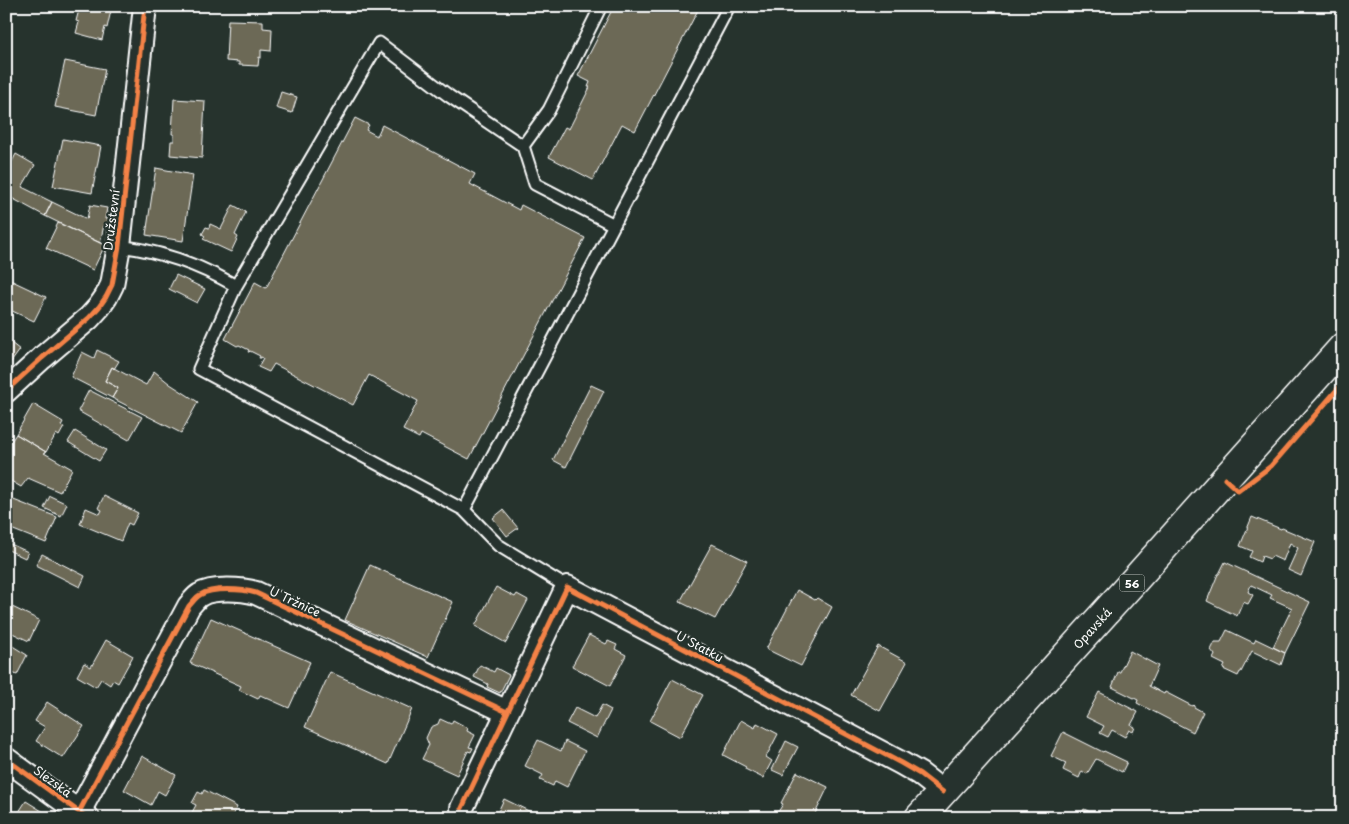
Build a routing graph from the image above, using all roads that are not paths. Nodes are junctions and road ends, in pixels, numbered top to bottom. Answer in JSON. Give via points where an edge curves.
{"nodes":[{"id":1,"x":145,"y":6,"type":"edge"},
{"id":2,"x":601,"y":6,"type":"edge"},
{"id":3,"x":729,"y":6,"type":"edge"},
{"id":4,"x":523,"y":146,"type":"junction"},
{"id":5,"x":614,"y":225,"type":"junction"},
{"id":6,"x":119,"y":246,"type":"junction"},
{"id":7,"x":236,"y":286,"type":"junction"},
{"id":8,"x":1343,"y":347,"type":"edge"},
{"id":9,"x":6,"y":391,"type":"edge"},
{"id":10,"x":464,"y":510,"type":"junction"},
{"id":11,"x":567,"y":587,"type":"junction"},
{"id":12,"x":507,"y":712,"type":"junction"},
{"id":13,"x":6,"y":759,"type":"edge"},
{"id":14,"x":943,"y":792,"type":"junction"},
{"id":15,"x":462,"y":808,"type":"dead end"},
{"id":16,"x":83,"y":815,"type":"edge"},
{"id":17,"x":919,"y":818,"type":"edge"}],
"edges":[{"from":1,"to":6,"type":"street","name":"Družstevní"},
{"from":2,"to":4,"type":"lane","via":[[549,110]]},
{"from":3,"to":5,"type":"lane"},
{"from":4,"to":5,"type":"lane","via":[[534,184]]},
{"from":4,"to":7,"type":"lane","via":[[448,96],[379,43]]},
{"from":5,"to":10,"type":"lane"},
{"from":6,"to":7,"type":"lane","via":[[147,250],[180,261]]},
{"from":6,"to":9,"type":"street","name":"Družstevní","via":[[112,284],[103,302]]},
{"from":7,"to":10,"type":"lane","via":[[199,369]]},
{"from":8,"to":14,"type":"main road","name":"Opavská","number":"56"},
{"from":10,"to":11,"type":"lane","via":[[498,545]]},
{"from":11,"to":12,"type":"street"},
{"from":11,"to":14,"type":"street","name":"U Statku","via":[[901,762]]},
{"from":12,"to":15,"type":"street"},
{"from":12,"to":16,"type":"street","name":"U Tržnice","via":[[246,590],[202,593],[189,606]]},
{"from":13,"to":16,"type":"street","name":"Slezská"},
{"from":14,"to":17,"type":"main road","name":"Opavská","number":"56"}]}
